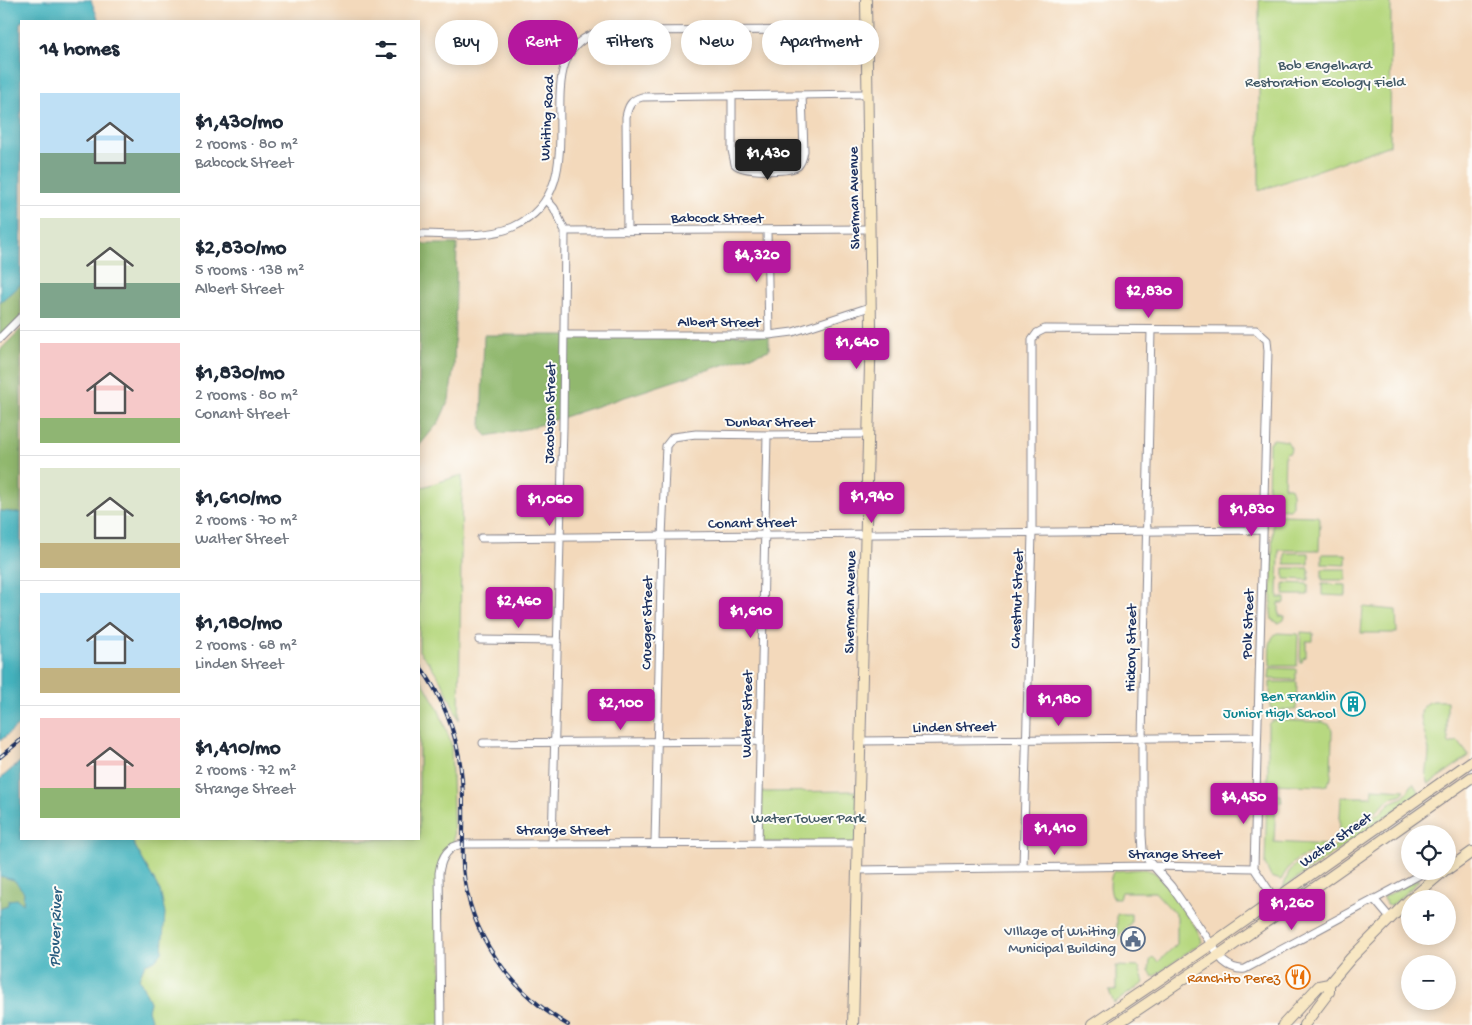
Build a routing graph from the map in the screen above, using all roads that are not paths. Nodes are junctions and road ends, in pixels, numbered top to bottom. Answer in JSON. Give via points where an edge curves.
{"nodes":[{"id":1,"x":866,"y":0,"type":"edge"},
{"id":2,"x":866,"y":20,"type":"edge"},
{"id":3,"x":762,"y":30,"type":"edge"},
{"id":4,"x":867,"y":65,"type":"edge"},
{"id":5,"x":867,"y":94,"type":"junction"},
{"id":6,"x":802,"y":95,"type":"junction"},
{"id":7,"x":732,"y":96,"type":"junction"},
{"id":8,"x":546,"y":200,"type":"junction"},
{"id":9,"x":869,"y":229,"type":"junction"},
{"id":10,"x":565,"y":231,"type":"junction"},
{"id":11,"x":627,"y":231,"type":"junction"},
{"id":12,"x":767,"y":231,"type":"junction"},
{"id":13,"x":420,"y":234,"type":"edge"},
{"id":14,"x":870,"y":307,"type":"junction"},
{"id":15,"x":20,"y":318,"type":"edge"},
{"id":16,"x":1151,"y":330,"type":"junction"},
{"id":17,"x":564,"y":335,"type":"junction"},
{"id":18,"x":770,"y":335,"type":"junction"},
{"id":19,"x":0,"y":338,"type":"edge"},
{"id":20,"x":868,"y":434,"type":"junction"},
{"id":21,"x":767,"y":436,"type":"junction"},
{"id":22,"x":673,"y":437,"type":"joint"},
{"id":23,"x":1264,"y":530,"type":"junction"},
{"id":24,"x":1032,"y":532,"type":"junction"},
{"id":25,"x":1147,"y":532,"type":"junction"},
{"id":26,"x":865,"y":535,"type":"junction"},
{"id":27,"x":764,"y":536,"type":"junction"},
{"id":28,"x":662,"y":537,"type":"junction"},
{"id":29,"x":481,"y":538,"type":"dead end"},
{"id":30,"x":560,"y":538,"type":"junction"},
{"id":31,"x":479,"y":640,"type":"dead end"},
{"id":32,"x":558,"y":640,"type":"junction"},
{"id":33,"x":1257,"y":737,"type":"junction"},
{"id":34,"x":1142,"y":738,"type":"junction"},
{"id":35,"x":1026,"y":739,"type":"junction"},
{"id":36,"x":759,"y":741,"type":"junction"},
{"id":37,"x":861,"y":741,"type":"junction"},
{"id":38,"x":483,"y":742,"type":"dead end"},
{"id":39,"x":555,"y":742,"type":"junction"},
{"id":40,"x":658,"y":742,"type":"junction"},
{"id":41,"x":1472,"y":761,"type":"edge"},
{"id":42,"x":1472,"y":777,"type":"edge"},
{"id":43,"x":758,"y":842,"type":"junction"},
{"id":44,"x":552,"y":843,"type":"junction"},
{"id":45,"x":655,"y":843,"type":"junction"},
{"id":46,"x":857,"y":843,"type":"junction"},
{"id":47,"x":1468,"y":854,"type":"edge"},
{"id":48,"x":1456,"y":859,"type":"edge"},
{"id":49,"x":1456,"y":862,"type":"edge"},
{"id":50,"x":1152,"y":866,"type":"junction"},
{"id":51,"x":1023,"y":867,"type":"junction"},
{"id":52,"x":1254,"y":868,"type":"junction"},
{"id":53,"x":856,"y":870,"type":"junction"},
{"id":54,"x":1410,"y":880,"type":"edge"},
{"id":55,"x":1433,"y":880,"type":"edge"},
{"id":56,"x":1421,"y":890,"type":"edge"},
{"id":57,"x":1374,"y":899,"type":"junction"},
{"id":58,"x":1275,"y":900,"type":"junction"},
{"id":59,"x":1401,"y":908,"type":"edge"},
{"id":60,"x":1282,"y":910,"type":"junction"},
{"id":61,"x":1390,"y":918,"type":"junction"},
{"id":62,"x":1212,"y":944,"type":"junction"},
{"id":63,"x":1219,"y":955,"type":"junction"},
{"id":64,"x":1330,"y":984,"type":"junction"},
{"id":65,"x":441,"y":1025,"type":"edge"},
{"id":66,"x":853,"y":1025,"type":"edge"},
{"id":67,"x":1092,"y":1025,"type":"edge"},
{"id":68,"x":1115,"y":1025,"type":"edge"},
{"id":69,"x":1283,"y":1025,"type":"edge"},
{"id":70,"x":1304,"y":1025,"type":"edge"}],
"edges":[{"from":1,"to":2,"type":"main road","name":"Sherman Avenue"},
{"from":3,"to":8,"type":"street","name":"Whiting Road","via":[[603,31],[574,46],[563,66],[559,162]]},
{"from":4,"to":5,"type":"main road","name":"Sherman Avenue"},
{"from":5,"to":6,"type":"street"},
{"from":5,"to":9,"type":"main road","name":"Sherman Avenue"},
{"from":6,"to":7,"type":"street"},
{"from":6,"to":7,"type":"street","via":[[804,151],[799,165],[786,170],[744,170],[735,164]]},
{"from":7,"to":11,"type":"street","via":[[642,97],[630,103],[626,118]]},
{"from":8,"to":10,"type":"street","name":"Jacobson Street","via":[[554,208]]},
{"from":8,"to":13,"type":"street","name":"Whiting Road","via":[[525,220],[497,232]]},
{"from":9,"to":12,"type":"street","name":"Babcock Street"},
{"from":9,"to":14,"type":"main road","name":"Sherman Avenue"},
{"from":10,"to":11,"type":"street","name":"Babcock Street"},
{"from":10,"to":17,"type":"street","name":"Jacobson Street"},
{"from":11,"to":12,"type":"street","name":"Babcock Street"},
{"from":12,"to":18,"type":"street"},
{"from":14,"to":18,"type":"street","name":"Albert Street","via":[[793,332]]},
{"from":14,"to":20,"type":"main road","name":"Sherman Avenue"},
{"from":15,"to":19,"type":"street"},
{"from":16,"to":23,"type":"street","name":"Polk Street","via":[[1248,329],[1260,332],[1267,340]]},
{"from":16,"to":24,"type":"street","name":"Chestnut Street","via":[[1045,329],[1032,340]]},
{"from":16,"to":25,"type":"street","name":"Hickory Street"},
{"from":17,"to":18,"type":"street","name":"Albert Street"},
{"from":17,"to":30,"type":"street","name":"Jacobson Street"},
{"from":20,"to":21,"type":"street","name":"Dunbar Street"},
{"from":20,"to":26,"type":"main road","name":"Sherman Avenue"},
{"from":21,"to":22,"type":"street","name":"Dunbar Street","via":[[696,434]]},
{"from":21,"to":27,"type":"street","name":"Walter Street"},
{"from":22,"to":28,"type":"street","name":"Crueger Street","via":[[666,446]]},
{"from":23,"to":25,"type":"street","name":"Conant Street"},
{"from":23,"to":33,"type":"street","name":"Polk Street"},
{"from":24,"to":25,"type":"street","name":"Conant Street"},
{"from":24,"to":26,"type":"street","name":"Conant Street"},
{"from":24,"to":35,"type":"street","name":"Chestnut Street"},
{"from":25,"to":34,"type":"street","name":"Hickory Street"},
{"from":26,"to":27,"type":"street","name":"Conant Street"},
{"from":26,"to":37,"type":"main road","name":"Sherman Avenue"},
{"from":27,"to":28,"type":"street","name":"Conant Street"},
{"from":27,"to":36,"type":"street","name":"Walter Street"},
{"from":28,"to":30,"type":"street","name":"Conant Street"},
{"from":28,"to":40,"type":"street","name":"Crueger Street"},
{"from":29,"to":30,"type":"street","name":"Conant Street"},
{"from":30,"to":32,"type":"street","name":"Jacobson Street"},
{"from":31,"to":32,"type":"street"},
{"from":32,"to":39,"type":"street","name":"Jacobson Street"},
{"from":33,"to":34,"type":"street","name":"Linden Street"},
{"from":33,"to":52,"type":"street","name":"Polk Street"},
{"from":34,"to":35,"type":"street","name":"Linden Street"},
{"from":34,"to":50,"type":"street","name":"Hickory Street","via":[[1143,850]]},
{"from":35,"to":37,"type":"street","name":"Linden Street"},
{"from":35,"to":51,"type":"street","name":"Chestnut Street"},
{"from":36,"to":40,"type":"street"},
{"from":36,"to":43,"type":"street","name":"Walter Street"},
{"from":37,"to":46,"type":"main road","name":"Sherman Avenue"},
{"from":38,"to":39,"type":"street"},
{"from":39,"to":40,"type":"street"},
{"from":39,"to":44,"type":"street","name":"Jacobson Street"},
{"from":40,"to":45,"type":"street","name":"Crueger Street"},
{"from":41,"to":58,"type":"main road","name":"Water Street"},
{"from":42,"to":60,"type":"main road","name":"Water Street"},
{"from":43,"to":45,"type":"street","name":"Strange Street"},
{"from":43,"to":46,"type":"street","name":"Strange Street"},
{"from":44,"to":45,"type":"street","name":"Strange Street"},
{"from":44,"to":65,"type":"street","name":"Strange Street","via":[[463,844],[454,846],[444,856],[439,883]]},
{"from":46,"to":53,"type":"main road","name":"Sherman Avenue"},
{"from":47,"to":48,"type":"street"},
{"from":47,"to":49,"type":"main road"},
{"from":50,"to":51,"type":"street","name":"Strange Street"},
{"from":50,"to":52,"type":"street","name":"Strange Street"},
{"from":50,"to":62,"type":"street","name":"Hickory Street","via":[[1171,886]]},
{"from":51,"to":53,"type":"street","name":"Strange Street"},
{"from":52,"to":58,"type":"street"},
{"from":53,"to":66,"type":"main road","name":"Sherman Avenue"},
{"from":54,"to":57,"type":"street"},
{"from":55,"to":56,"type":"main road"},
{"from":57,"to":61,"type":"street"},
{"from":57,"to":63,"type":"street","via":[[1245,969],[1231,967]]},
{"from":58,"to":60,"type":"street"},
{"from":58,"to":62,"type":"main road","name":"Water Street"},
{"from":59,"to":61,"type":"main road"},
{"from":60,"to":63,"type":"main road","name":"Water Street"},
{"from":61,"to":64,"type":"main road"},
{"from":62,"to":63,"type":"street","name":"Hickory Street"},
{"from":62,"to":67,"type":"main road","name":"Water Street"},
{"from":63,"to":68,"type":"main road","name":"Water Street"},
{"from":64,"to":69,"type":"main road","via":[[1319,986]]},
{"from":64,"to":70,"type":"main road","via":[[1329,992]]}]}
